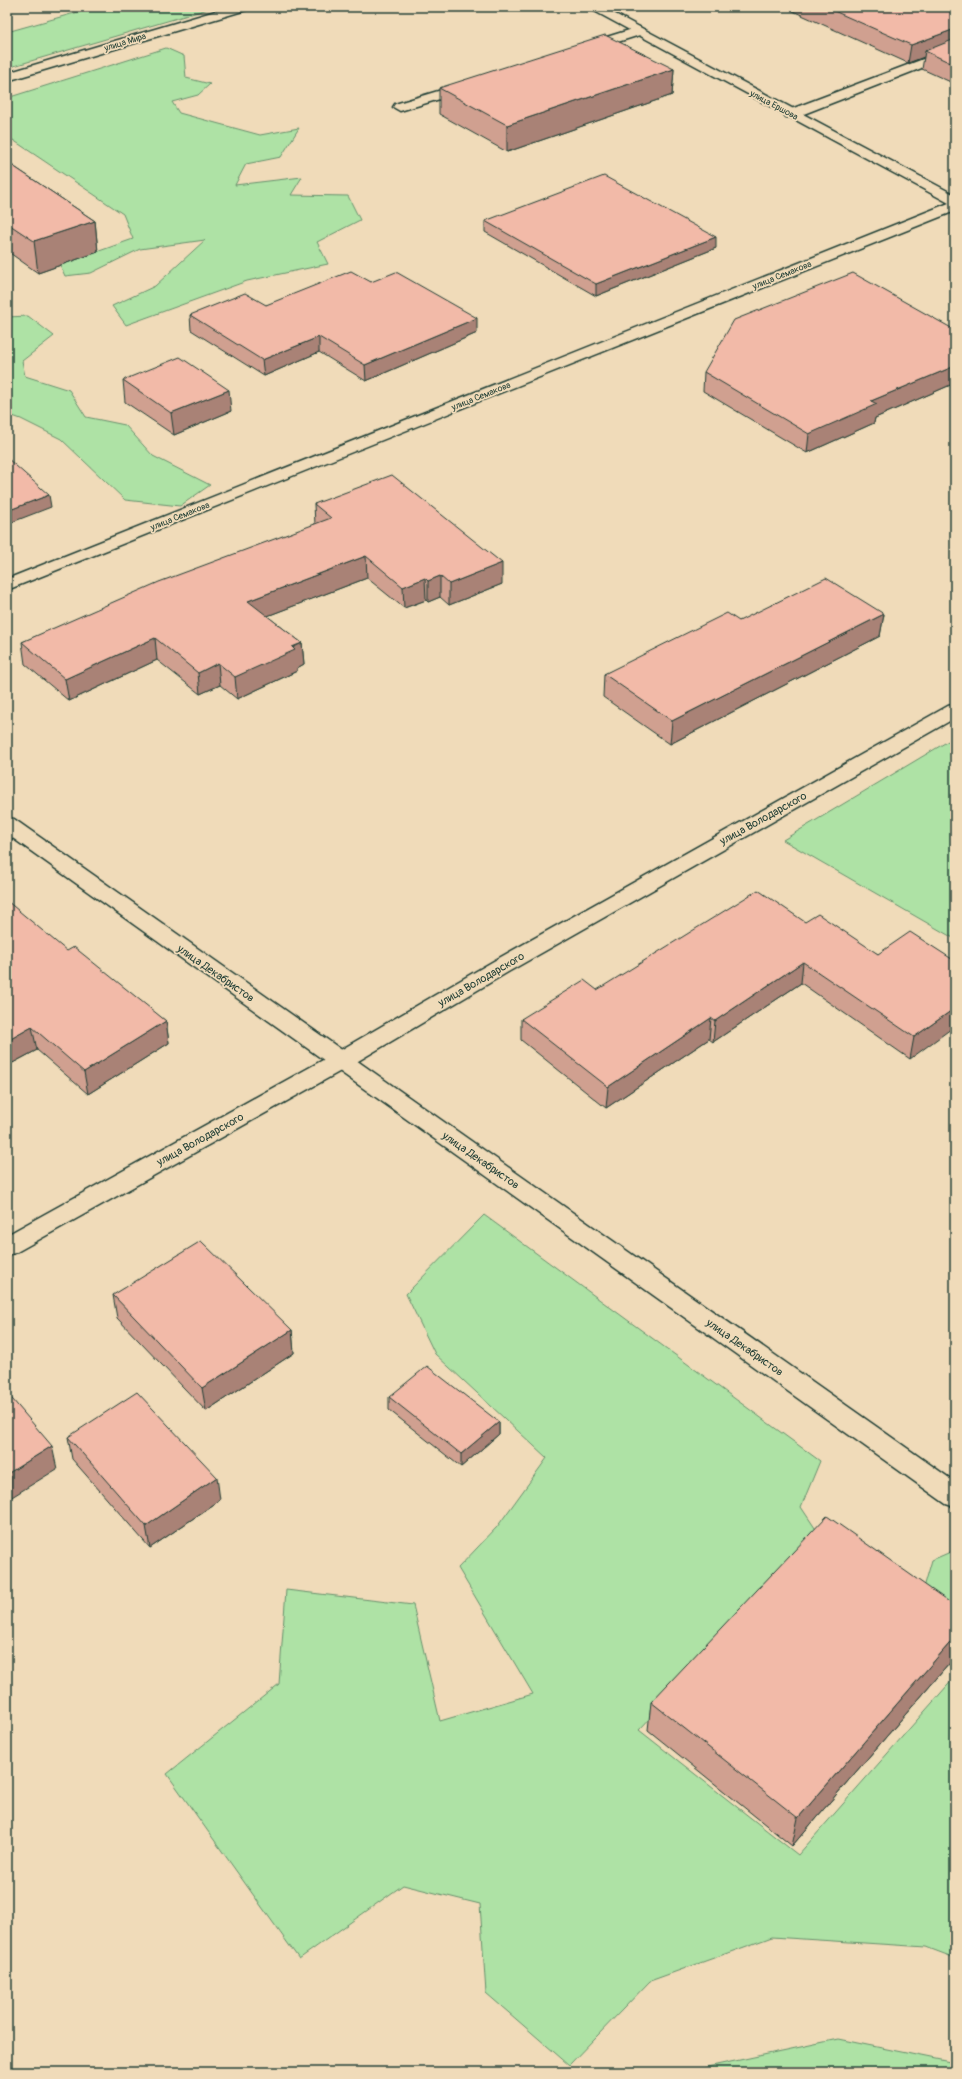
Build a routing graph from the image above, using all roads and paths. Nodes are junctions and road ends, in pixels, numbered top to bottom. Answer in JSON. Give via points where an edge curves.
{"nodes":[{"id":1,"x":242,"y":7,"type":"edge"},
{"id":2,"x":593,"y":7,"type":"edge"},
{"id":3,"x":639,"y":31,"type":"junction"},
{"id":4,"x":955,"y":50,"type":"edge"},
{"id":5,"x":572,"y":53,"type":"edge"},
{"id":6,"x":7,"y":77,"type":"edge"},
{"id":7,"x":482,"y":81,"type":"edge"},
{"id":8,"x":400,"y":107,"type":"dead end"},
{"id":9,"x":791,"y":114,"type":"junction"},
{"id":10,"x":955,"y":201,"type":"edge"},
{"id":11,"x":955,"y":206,"type":"edge"},
{"id":12,"x":7,"y":585,"type":"edge"},
{"id":13,"x":955,"y":710,"type":"edge"},
{"id":14,"x":7,"y":824,"type":"edge"},
{"id":15,"x":340,"y":1061,"type":"junction"},
{"id":16,"x":7,"y":1246,"type":"edge"},
{"id":17,"x":955,"y":1496,"type":"edge"}],
"edges":[{"from":1,"to":6,"type":"street","name":"улица Мира"},
{"from":2,"to":3,"type":"street","name":"улица Ершова"},
{"from":3,"to":5,"type":"street"},
{"from":3,"to":9,"type":"street","name":"улица Ершова"},
{"from":4,"to":9,"type":"street"},
{"from":7,"to":8,"type":"street"},
{"from":9,"to":10,"type":"street","name":"улица Ершова"},
{"from":11,"to":12,"type":"street","name":"улица Семакова"},
{"from":13,"to":15,"type":"street","name":"улица Володарского","via":[[500,967]]},
{"from":14,"to":15,"type":"street","name":"улица Декабристов"},
{"from":15,"to":16,"type":"street","name":"улица Володарского"},
{"from":15,"to":17,"type":"street","name":"улица Декабристов"}]}
